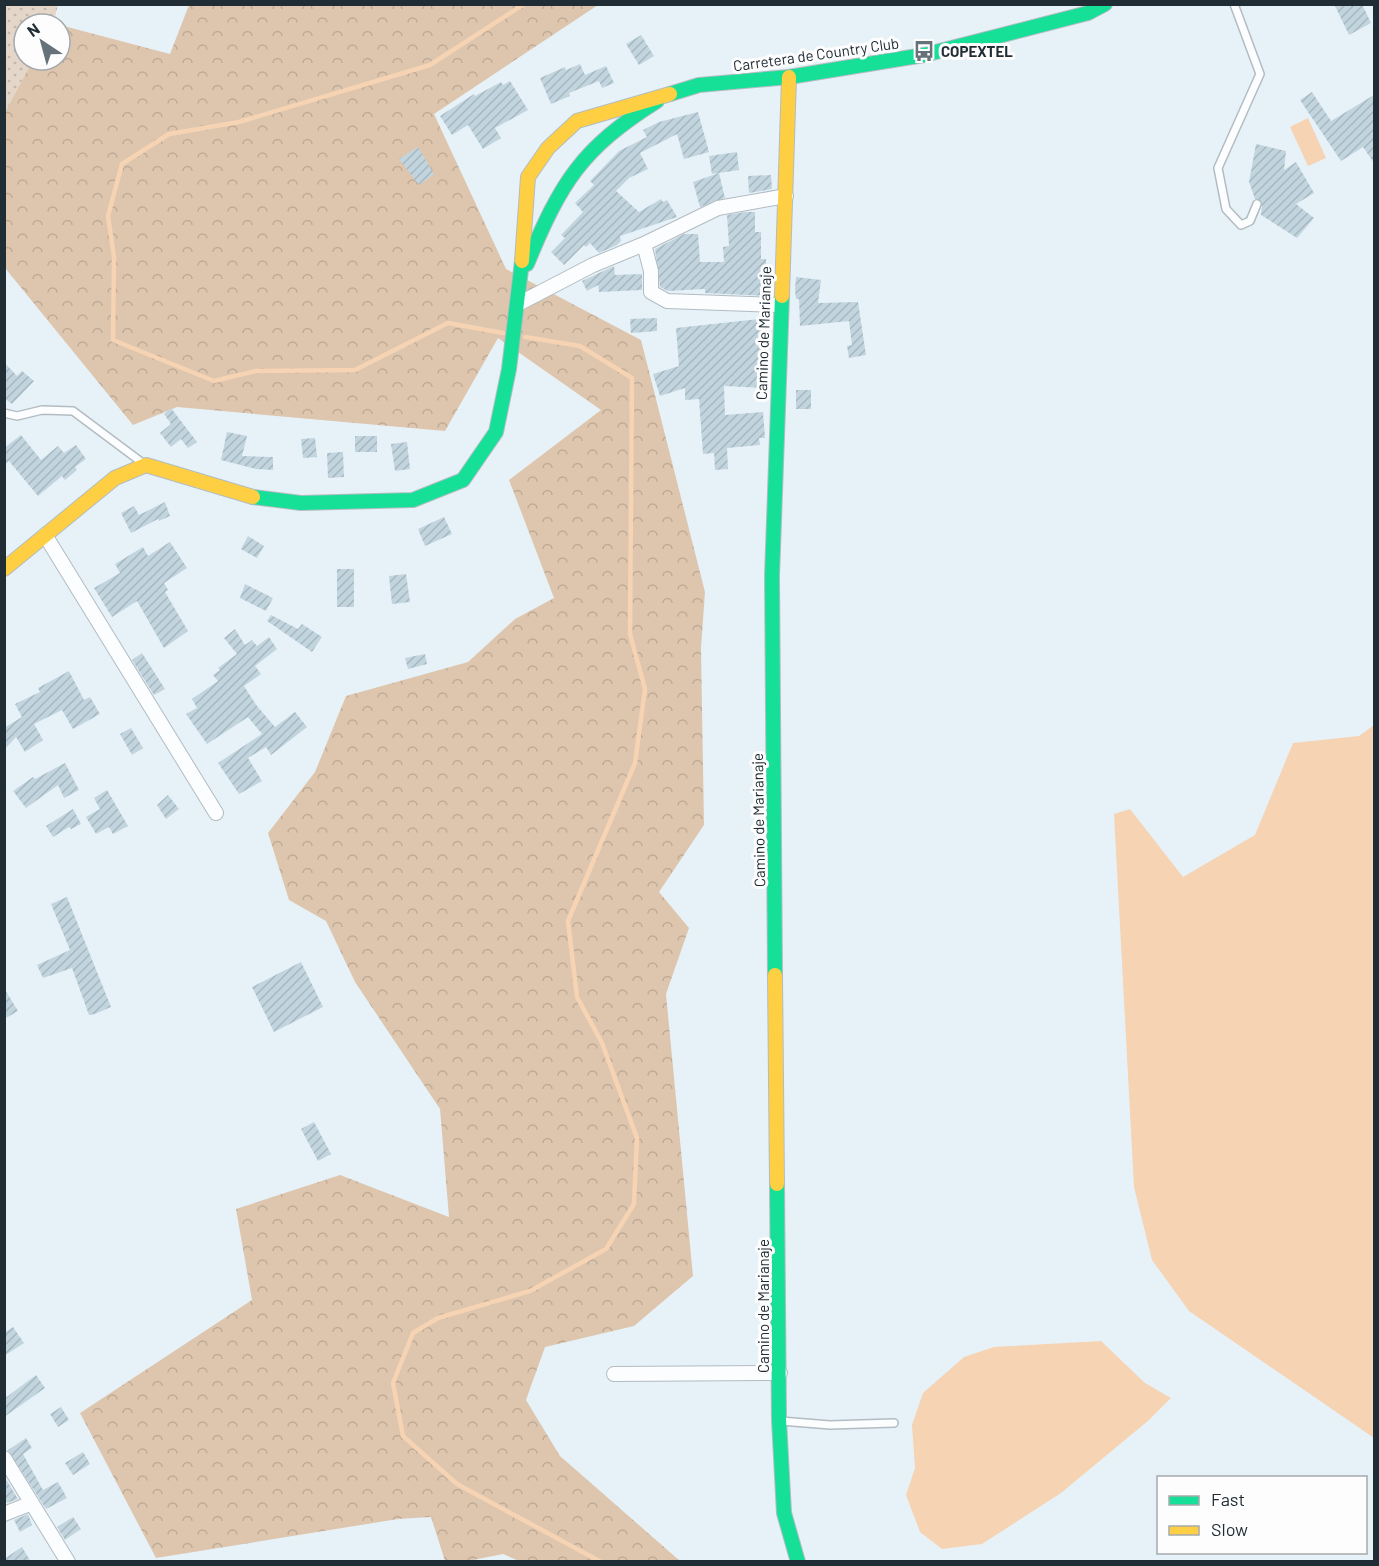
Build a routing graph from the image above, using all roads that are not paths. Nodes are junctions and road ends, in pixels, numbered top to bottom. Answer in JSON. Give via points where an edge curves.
{"nodes":[{"id":1,"x":1105,"y":4,"type":"edge"},
{"id":2,"x":1234,"y":4,"type":"edge"},
{"id":3,"x":1086,"y":9,"type":"edge"},
{"id":4,"x":789,"y":77,"type":"junction"},
{"id":5,"x":668,"y":93,"type":"junction"},
{"id":6,"x":786,"y":196,"type":"junction"},
{"id":7,"x":1257,"y":204,"type":"dead end"},
{"id":8,"x":644,"y":244,"type":"junction"},
{"id":9,"x":521,"y":280,"type":"junction"},
{"id":10,"x":518,"y":304,"type":"junction"},
{"id":11,"x":779,"y":305,"type":"junction"},
{"id":12,"x":4,"y":413,"type":"edge"},
{"id":13,"x":146,"y":465,"type":"junction"},
{"id":14,"x":45,"y":535,"type":"junction"},
{"id":15,"x":4,"y":569,"type":"edge"},
{"id":16,"x":216,"y":813,"type":"dead end"},
{"id":17,"x":780,"y":1373,"type":"junction"},
{"id":18,"x":614,"y":1374,"type":"dead end"},
{"id":19,"x":779,"y":1420,"type":"junction"},
{"id":20,"x":894,"y":1422,"type":"dead end"},
{"id":21,"x":4,"y":1458,"type":"edge"},
{"id":22,"x":32,"y":1503,"type":"junction"},
{"id":23,"x":4,"y":1514,"type":"edge"},
{"id":24,"x":61,"y":1559,"type":"edge"},
{"id":25,"x":798,"y":1562,"type":"edge"}],
"edges":[{"from":1,"to":3,"type":"street","name":"Carretera de Country Club"},
{"from":2,"to":7,"type":"lane","via":[[1260,74],[1218,168],[1226,209],[1241,225],[1250,221]]},
{"from":3,"to":4,"type":"street","name":"Carretera de Country Club","via":[[924,55]]},
{"from":4,"to":5,"type":"street","name":"Carretera de Country Club","via":[[699,85]]},
{"from":4,"to":6,"type":"street","name":"Camino de Marianaje"},
{"from":5,"to":9,"type":"street","name":"Carretera de Country Club","via":[[606,136],[571,174],[547,214]]},
{"from":5,"to":9,"type":"street","name":"Carretera de Country Club","via":[[577,121],[548,148],[528,177]]},
{"from":6,"to":8,"type":"street","via":[[718,208]]},
{"from":6,"to":11,"type":"street","name":"Camino de Marianaje"},
{"from":8,"to":10,"type":"street"},
{"from":8,"to":11,"type":"street","via":[[651,271],[651,292],[667,301]]},
{"from":9,"to":10,"type":"street","name":"Carretera de Country Club"},
{"from":10,"to":13,"type":"street","name":"Carretera de Country Club","via":[[496,432],[463,480],[413,500],[300,504],[250,497]]},
{"from":11,"to":17,"type":"street","name":"Camino de Marianaje","via":[[772,576]]},
{"from":12,"to":13,"type":"lane","via":[[17,416],[42,410],[73,411]]},
{"from":13,"to":14,"type":"street","via":[[115,478]]},
{"from":14,"to":15,"type":"street"},
{"from":14,"to":16,"type":"street"},
{"from":17,"to":18,"type":"street"},
{"from":17,"to":19,"type":"street","name":"Camino de Marianaje"},
{"from":19,"to":20,"type":"lane","via":[[830,1425]]},
{"from":19,"to":25,"type":"street","name":"Camino de Marianaje","via":[[784,1513]]},
{"from":21,"to":22,"type":"street"},
{"from":22,"to":23,"type":"street"},
{"from":22,"to":24,"type":"street"}]}
